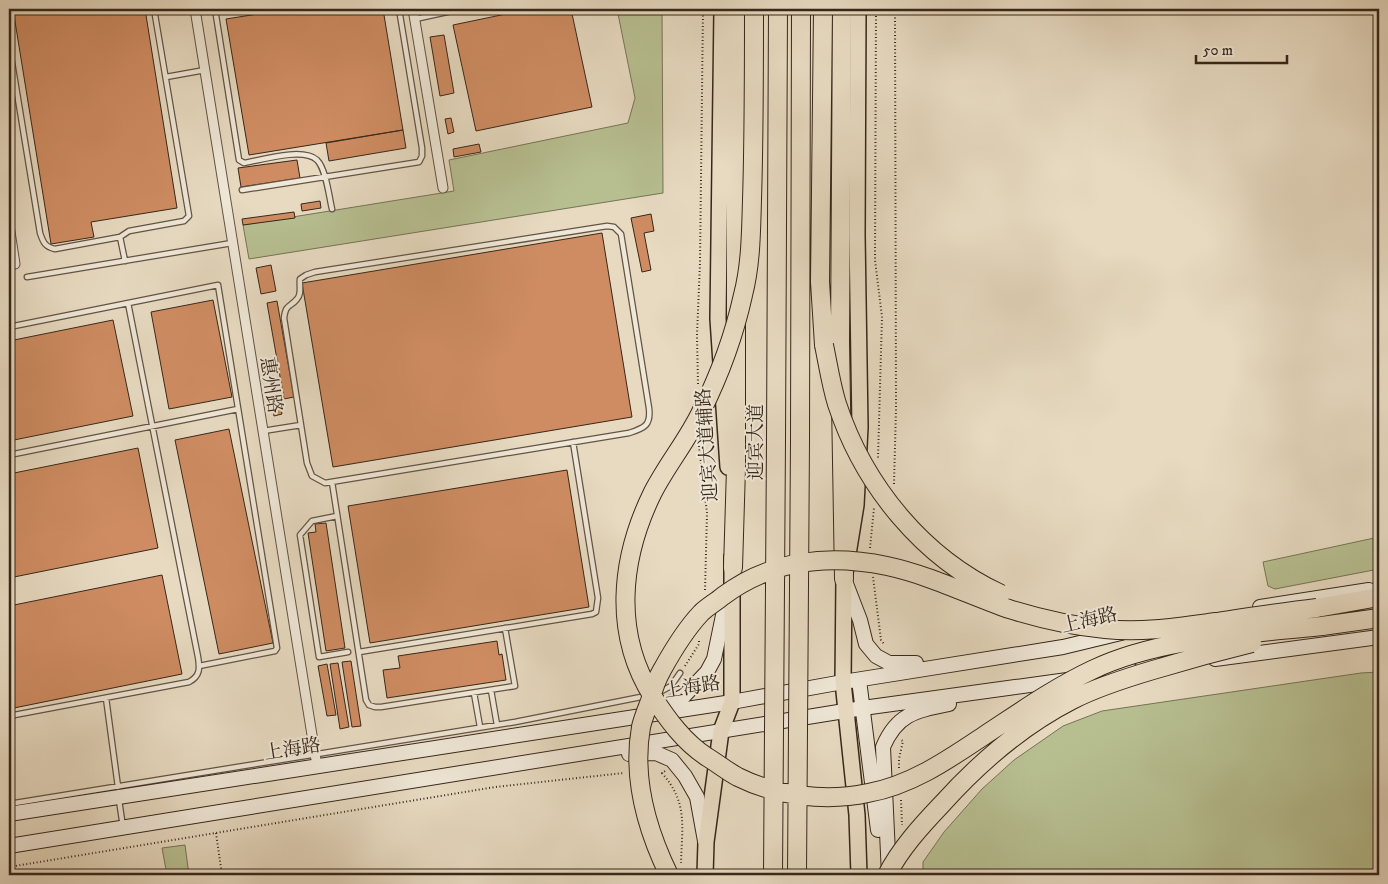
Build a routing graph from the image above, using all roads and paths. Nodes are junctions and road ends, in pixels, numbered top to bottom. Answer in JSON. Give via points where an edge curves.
{"nodes":[{"id":1,"x":154,"y":9,"type":"edge"},
{"id":2,"x":195,"y":9,"type":"edge"},
{"id":3,"x":216,"y":9,"type":"edge"},
{"id":4,"x":399,"y":9,"type":"edge"},
{"id":5,"x":413,"y":9,"type":"edge"},
{"id":6,"x":461,"y":9,"type":"edge"},
{"id":7,"x":722,"y":9,"type":"edge"},
{"id":8,"x":736,"y":9,"type":"edge"},
{"id":9,"x":754,"y":9,"type":"edge"},
{"id":10,"x":778,"y":9,"type":"edge"},
{"id":11,"x":801,"y":9,"type":"edge"},
{"id":12,"x":823,"y":9,"type":"edge"},
{"id":13,"x":842,"y":9,"type":"edge"},
{"id":14,"x":858,"y":9,"type":"edge"},
{"id":15,"x":876,"y":9,"type":"edge"},
{"id":16,"x":895,"y":9,"type":"edge"},
{"id":17,"x":415,"y":19,"type":"junction"},
{"id":18,"x":9,"y":44,"type":"edge"},
{"id":19,"x":205,"y":70,"type":"junction"},
{"id":20,"x":166,"y":77,"type":"junction"},
{"id":21,"x":324,"y":177,"type":"junction"},
{"id":22,"x":443,"y":188,"type":"dead end"},
{"id":23,"x":242,"y":190,"type":"dead end"},
{"id":24,"x":332,"y":209,"type":"dead end"},
{"id":25,"x":9,"y":225,"type":"edge"},
{"id":26,"x":120,"y":237,"type":"junction"},
{"id":27,"x":232,"y":243,"type":"junction"},
{"id":28,"x":125,"y":261,"type":"junction"},
{"id":29,"x":15,"y":264,"type":"dead end"},
{"id":30,"x":27,"y":277,"type":"dead end"},
{"id":31,"x":128,"y":303,"type":"junction"},
{"id":32,"x":9,"y":327,"type":"edge"},
{"id":33,"x":238,"y":408,"type":"junction"},
{"id":34,"x":301,"y":425,"type":"junction"},
{"id":35,"x":153,"y":426,"type":"junction"},
{"id":36,"x":263,"y":431,"type":"junction"},
{"id":37,"x":573,"y":442,"type":"junction"},
{"id":38,"x":9,"y":455,"type":"edge"},
{"id":39,"x":878,"y":466,"type":"dead end"},
{"id":40,"x":332,"y":482,"type":"junction"},
{"id":41,"x":894,"y":486,"type":"dead end"},
{"id":42,"x":874,"y":503,"type":"dead end"},
{"id":43,"x":337,"y":516,"type":"junction"},
{"id":44,"x":870,"y":549,"type":"dead end"},
{"id":45,"x":733,"y":568,"type":"junction"},
{"id":46,"x":873,"y":576,"type":"dead end"},
{"id":47,"x":844,"y":580,"type":"junction"},
{"id":48,"x":1379,"y":589,"type":"edge"},
{"id":49,"x":1379,"y":597,"type":"edge"},
{"id":50,"x":1317,"y":608,"type":"junction"},
{"id":51,"x":1379,"y":618,"type":"edge"},
{"id":52,"x":1322,"y":626,"type":"junction"},
{"id":53,"x":505,"y":628,"type":"junction"},
{"id":54,"x":1379,"y":636,"type":"edge"},
{"id":55,"x":1063,"y":647,"type":"junction"},
{"id":56,"x":348,"y":652,"type":"dead end"},
{"id":57,"x":359,"y":652,"type":"junction"},
{"id":58,"x":878,"y":658,"type":"junction"},
{"id":59,"x":199,"y":666,"type":"junction"},
{"id":60,"x":680,"y":673,"type":"dead end"},
{"id":61,"x":1092,"y":676,"type":"junction"},
{"id":62,"x":859,"y":680,"type":"junction"},
{"id":63,"x":843,"y":682,"type":"junction"},
{"id":64,"x":491,"y":690,"type":"junction"},
{"id":65,"x":474,"y":693,"type":"junction"},
{"id":66,"x":106,"y":698,"type":"junction"},
{"id":67,"x":732,"y":702,"type":"junction"},
{"id":68,"x":659,"y":706,"type":"junction"},
{"id":69,"x":863,"y":708,"type":"junction"},
{"id":70,"x":846,"y":710,"type":"junction"},
{"id":71,"x":9,"y":716,"type":"edge"},
{"id":72,"x":480,"y":728,"type":"junction"},
{"id":73,"x":498,"y":731,"type":"junction"},
{"id":74,"x":722,"y":731,"type":"junction"},
{"id":75,"x":890,"y":732,"type":"junction"},
{"id":76,"x":316,"y":760,"type":"junction"},
{"id":77,"x":504,"y":766,"type":"junction"},
{"id":78,"x":899,"y":769,"type":"dead end"},
{"id":79,"x":654,"y":772,"type":"dead end"},
{"id":80,"x":630,"y":773,"type":"dead end"},
{"id":81,"x":662,"y":773,"type":"dead end"},
{"id":82,"x":118,"y":791,"type":"junction"},
{"id":83,"x":901,"y":798,"type":"dead end"},
{"id":84,"x":9,"y":804,"type":"edge"},
{"id":85,"x":9,"y":814,"type":"edge"},
{"id":86,"x":902,"y":827,"type":"dead end"},
{"id":87,"x":123,"y":828,"type":"junction"},
{"id":88,"x":216,"y":833,"type":"junction"},
{"id":89,"x":706,"y":842,"type":"junction"},
{"id":90,"x":9,"y":846,"type":"edge"},
{"id":91,"x":9,"y":867,"type":"edge"},
{"id":92,"x":1379,"y":869,"type":"edge"},
{"id":93,"x":222,"y":875,"type":"edge"},
{"id":94,"x":669,"y":875,"type":"edge"},
{"id":95,"x":700,"y":875,"type":"edge"},
{"id":96,"x":705,"y":875,"type":"edge"},
{"id":97,"x":773,"y":875,"type":"edge"},
{"id":98,"x":797,"y":875,"type":"edge"},
{"id":99,"x":859,"y":875,"type":"edge"},
{"id":100,"x":881,"y":875,"type":"edge"},
{"id":101,"x":888,"y":875,"type":"edge"},
{"id":102,"x":1332,"y":875,"type":"edge"}],
"edges":[{"from":1,"to":20,"type":"lane"},
{"from":2,"to":19,"type":"street","name":"惠州路"},
{"from":3,"to":21,"type":"lane","via":[[239,160],[244,163],[297,154],[310,156],[318,161]]},
{"from":4,"to":21,"type":"lane","via":[[422,156],[419,162]]},
{"from":5,"to":17,"type":"street"},
{"from":6,"to":17,"type":"lane"},
{"from":7,"to":45,"type":"main road","name":"迎宾大道辅路","via":[[718,319]]},
{"from":8,"to":45,"type":"highway"},
{"from":9,"to":68,"type":"highway","bridge":true,"via":[[750,262],[744,294],[730,348],[700,416],[653,493],[638,527],[627,566],[624,603],[630,645],[643,682]]},
{"from":10,"to":97,"type":"highway","name":"迎宾大道","bridge":true},
{"from":11,"to":98,"type":"highway","bridge":true},
{"from":12,"to":50,"type":"highway","bridge":true,"via":[[820,282],[824,345],[836,403],[846,427],[866,469],[908,527],[956,570],[983,586],[1043,609],[1084,618],[1142,625],[1172,624]]},
{"from":13,"to":47,"type":"highway","via":[[840,343]]},
{"from":14,"to":47,"type":"main road","via":[[860,427],[856,505]]},
{"from":15,"to":39,"type":"path","via":[[875,260],[882,317]]},
{"from":16,"to":41,"type":"path"},
{"from":17,"to":22,"type":"street"},
{"from":18,"to":26,"type":"lane","via":[[44,243],[55,249]]},
{"from":19,"to":20,"type":"lane"},
{"from":19,"to":27,"type":"street","name":"惠州路"},
{"from":20,"to":26,"type":"lane","via":[[189,216],[184,221],[128,231]]},
{"from":21,"to":23,"type":"lane"},
{"from":21,"to":24,"type":"lane"},
{"from":25,"to":29,"type":"street"},
{"from":26,"to":28,"type":"lane"},
{"from":27,"to":28,"type":"lane"},
{"from":27,"to":36,"type":"street","name":"惠州路"},
{"from":28,"to":30,"type":"lane"},
{"from":31,"to":32,"type":"lane"},
{"from":31,"to":33,"type":"lane","via":[[218,285]]},
{"from":31,"to":35,"type":"lane"},
{"from":33,"to":35,"type":"lane"},
{"from":33,"to":59,"type":"lane","via":[[277,648]]},
{"from":34,"to":36,"type":"lane"},
{"from":34,"to":37,"type":"lane","via":[[284,318],[285,310],[298,299],[300,279],[306,275],[614,227],[621,234],[650,419],[638,430]]},
{"from":34,"to":40,"type":"lane","via":[[312,476],[325,483]]},
{"from":35,"to":38,"type":"lane"},
{"from":35,"to":59,"type":"lane"},
{"from":36,"to":76,"type":"street","name":"惠州路"},
{"from":37,"to":40,"type":"lane"},
{"from":37,"to":53,"type":"lane","via":[[598,598],[596,612]]},
{"from":40,"to":43,"type":"lane"},
{"from":42,"to":44,"type":"path"},
{"from":43,"to":56,"type":"lane","via":[[312,521],[300,535],[319,657]]},
{"from":43,"to":57,"type":"lane"},
{"from":45,"to":67,"type":"main road","name":"迎宾大道辅路"},
{"from":45,"to":68,"type":"main road","via":[[714,659],[707,672],[684,696]]},
{"from":46,"to":58,"type":"path","via":[[881,640],[887,649]]},
{"from":47,"to":58,"type":"main road","via":[[866,644]]},
{"from":47,"to":63,"type":"main road"},
{"from":48,"to":55,"type":"main road","name":"上海路","via":[[1175,620]]},
{"from":49,"to":50,"type":"highway"},
{"from":50,"to":94,"type":"highway","bridge":true,"via":[[1175,628],[1108,629],[1070,625],[1032,615],[888,566],[849,560],[794,563],[756,575],[702,612],[679,639],[658,676],[642,726],[638,769],[646,818]]},
{"from":51,"to":52,"type":"highway"},
{"from":52,"to":68,"type":"highway","bridge":true,"via":[[1216,637],[1124,656],[1054,690],[940,765],[903,783],[868,793],[834,797],[791,794],[736,776],[698,750]]},
{"from":52,"to":101,"type":"highway","bridge":true,"via":[[1208,653],[1118,680],[1072,700],[1036,722],[978,767],[924,824]]},
{"from":53,"to":57,"type":"lane"},
{"from":53,"to":64,"type":"lane","via":[[515,686]]},
{"from":54,"to":61,"type":"main road"},
{"from":55,"to":58,"type":"main road","via":[[905,664]]},
{"from":55,"to":62,"type":"main road","name":"上海路"},
{"from":57,"to":65,"type":"lane","via":[[366,700],[374,707]]},
{"from":59,"to":66,"type":"lane","via":[[199,674],[189,682]]},
{"from":60,"to":73,"type":"lane","via":[[671,686],[661,692]]},
{"from":61,"to":69,"type":"main road"},
{"from":61,"to":75,"type":"main road","via":[[932,708],[906,716]]},
{"from":62,"to":63,"type":"main road","name":"上海路"},
{"from":62,"to":69,"type":"main road"},
{"from":63,"to":67,"type":"main road","name":"上海路"},
{"from":63,"to":70,"type":"main road"},
{"from":64,"to":65,"type":"lane"},
{"from":64,"to":73,"type":"lane"},
{"from":65,"to":72,"type":"lane"},
{"from":66,"to":71,"type":"lane"},
{"from":66,"to":82,"type":"lane"},
{"from":67,"to":73,"type":"main road","name":"上海路"},
{"from":67,"to":74,"type":"main road","name":"迎宾大道辅路"},
{"from":68,"to":73,"type":"main road"},
{"from":69,"to":70,"type":"main road"},
{"from":69,"to":100,"type":"main road"},
{"from":70,"to":74,"type":"main road"},
{"from":70,"to":99,"type":"main road","via":[[857,815]]},
{"from":72,"to":73,"type":"lane"},
{"from":72,"to":76,"type":"lane"},
{"from":73,"to":76,"type":"main road","name":"上海路"},
{"from":74,"to":77,"type":"main road"},
{"from":74,"to":89,"type":"main road","name":"迎宾大道辅路"},
{"from":75,"to":78,"type":"path","via":[[903,741]]},
{"from":75,"to":101,"type":"main road","via":[[883,747]]},
{"from":76,"to":82,"type":"main road","name":"上海路"},
{"from":77,"to":87,"type":"main road"},
{"from":77,"to":89,"type":"main road","via":[[656,753],[672,760],[697,797]]},
{"from":79,"to":81,"type":"path"},
{"from":80,"to":88,"type":"path","via":[[495,787]]},
{"from":82,"to":84,"type":"lane"},
{"from":82,"to":85,"type":"main road","name":"上海路"},
{"from":82,"to":87,"type":"lane"},
{"from":83,"to":86,"type":"path"},
{"from":87,"to":90,"type":"main road"},
{"from":88,"to":91,"type":"path"},
{"from":88,"to":93,"type":"path"},
{"from":89,"to":95,"type":"main road"},
{"from":89,"to":96,"type":"main road","name":"迎宾大道辅路"},
{"from":92,"to":102,"type":"path"}]}
